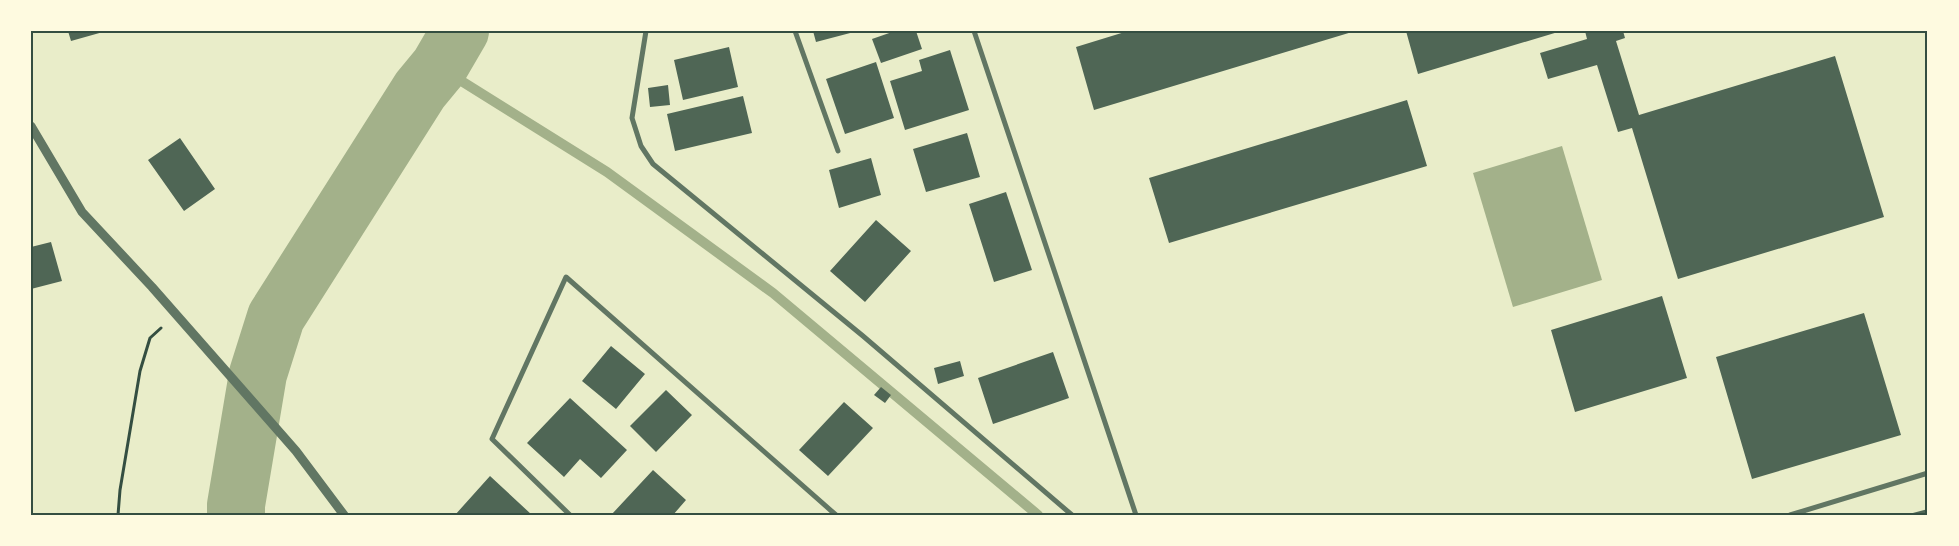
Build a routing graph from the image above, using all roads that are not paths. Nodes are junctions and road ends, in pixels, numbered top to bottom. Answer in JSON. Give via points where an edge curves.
{"nodes":[{"id":1,"x":646,"y":31,"type":"edge"},
{"id":2,"x":795,"y":31,"type":"edge"},
{"id":3,"x":974,"y":31,"type":"edge"},
{"id":4,"x":31,"y":126,"type":"edge"},
{"id":5,"x":838,"y":151,"type":"dead end"},
{"id":6,"x":1928,"y":473,"type":"edge"},
{"id":7,"x":344,"y":515,"type":"edge"},
{"id":8,"x":570,"y":515,"type":"edge"},
{"id":9,"x":836,"y":515,"type":"edge"},
{"id":10,"x":1072,"y":515,"type":"edge"},
{"id":11,"x":1136,"y":515,"type":"edge"},
{"id":12,"x":1790,"y":515,"type":"edge"}],
"edges":[{"from":1,"to":10,"type":"street","via":[[632,118],[641,146],[653,164],[864,336]]},
{"from":2,"to":5,"type":"street"},
{"from":3,"to":11,"type":"street"},
{"from":4,"to":7,"type":"street","via":[[82,212],[296,450]]},
{"from":6,"to":12,"type":"street"},
{"from":8,"to":9,"type":"street","via":[[492,439],[566,277]]}]}
